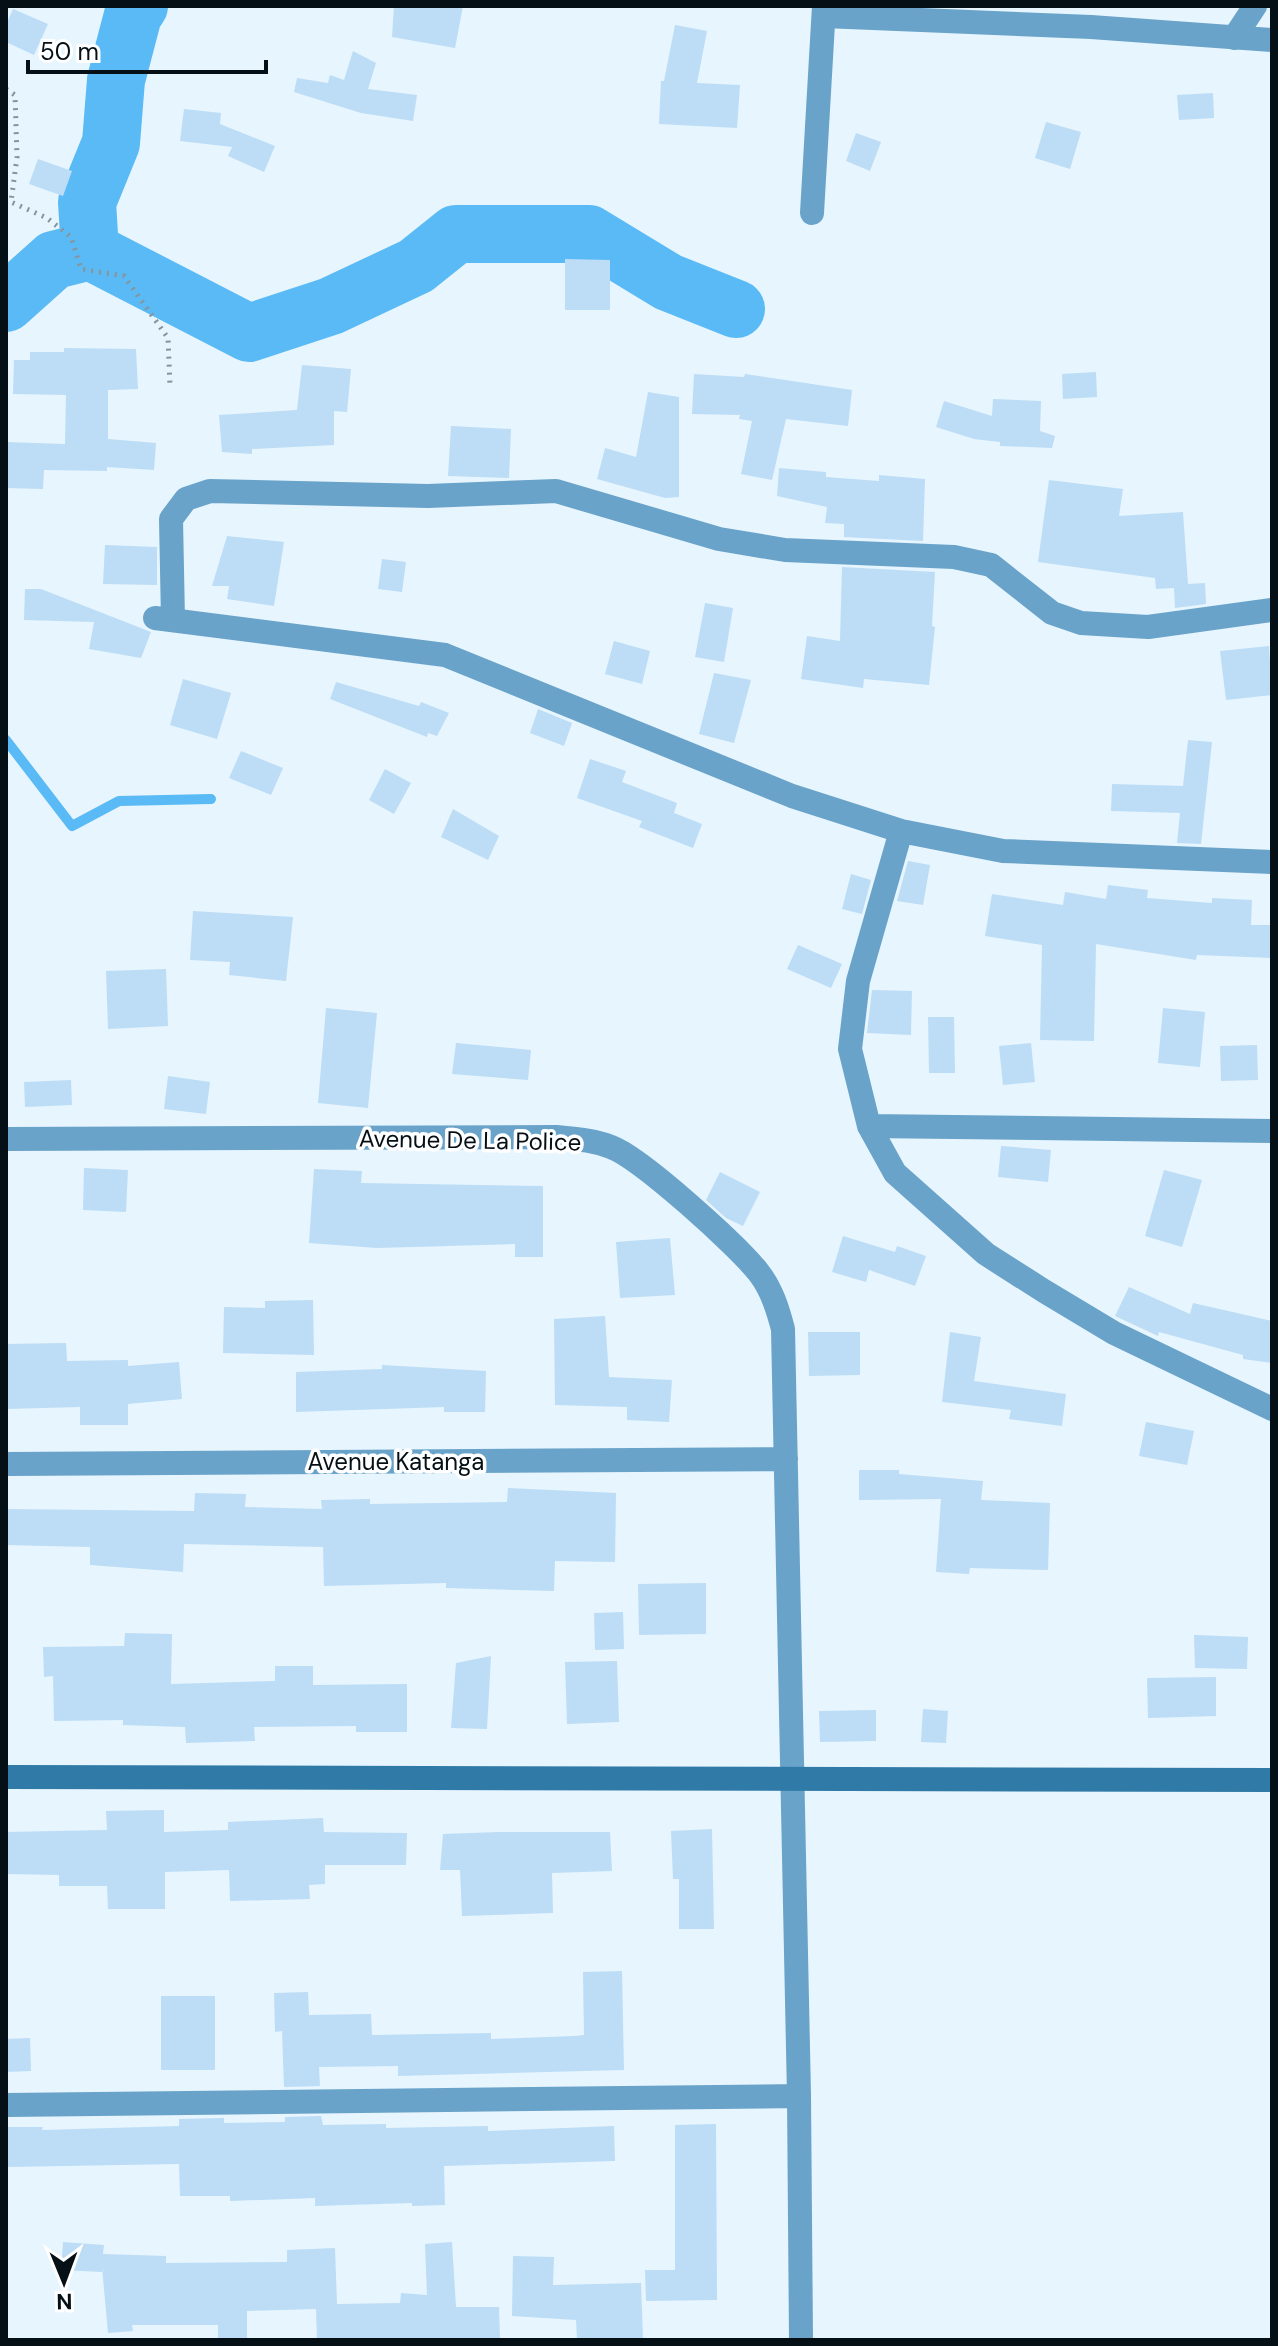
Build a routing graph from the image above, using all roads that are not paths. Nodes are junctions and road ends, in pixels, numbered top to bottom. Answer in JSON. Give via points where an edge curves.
{"nodes":[{"id":1,"x":1255,"y":6,"type":"edge"},
{"id":2,"x":824,"y":11,"type":"edge"},
{"id":3,"x":1013,"y":16,"type":"edge"},
{"id":4,"x":1234,"y":38,"type":"junction"},
{"id":5,"x":1272,"y":40,"type":"edge"},
{"id":6,"x":812,"y":213,"type":"dead end"},
{"id":7,"x":1272,"y":610,"type":"edge"},
{"id":8,"x":901,"y":831,"type":"junction"},
{"id":9,"x":1272,"y":862,"type":"edge"},
{"id":10,"x":869,"y":1126,"type":"junction"},
{"id":11,"x":1272,"y":1131,"type":"edge"},
{"id":12,"x":6,"y":1139,"type":"edge"},
{"id":13,"x":1272,"y":1409,"type":"edge"},
{"id":14,"x":786,"y":1459,"type":"junction"},
{"id":15,"x":6,"y":1464,"type":"edge"},
{"id":16,"x":6,"y":1777,"type":"edge"},
{"id":17,"x":792,"y":1778,"type":"junction"},
{"id":18,"x":1272,"y":1780,"type":"edge"},
{"id":19,"x":799,"y":2096,"type":"junction"},
{"id":20,"x":6,"y":2105,"type":"edge"},
{"id":21,"x":801,"y":2340,"type":"edge"}],
"edges":[{"from":1,"to":4,"type":"street"},
{"from":2,"to":3,"type":"street"},
{"from":2,"to":6,"type":"street"},
{"from":3,"to":4,"type":"street"},
{"from":4,"to":5,"type":"street"},
{"from":7,"to":8,"type":"street","via":[[1148,627],[1081,623],[1052,613],[991,565],[903,553],[785,550],[719,539],[556,491],[428,496],[210,491],[186,499],[171,519],[164,619],[445,655],[792,796]]},
{"from":8,"to":9,"type":"street","via":[[1003,851]]},
{"from":8,"to":10,"type":"street","via":[[858,981],[852,1022],[855,1079]]},
{"from":10,"to":11,"type":"street"},
{"from":10,"to":13,"type":"street","via":[[895,1173],[986,1254],[1114,1333]]},
{"from":12,"to":14,"type":"street","name":"Avenue De La Police","via":[[556,1137],[612,1147],[647,1169],[759,1273],[775,1301],[783,1329]]},
{"from":14,"to":15,"type":"street","name":"Avenue Katanga"},
{"from":14,"to":17,"type":"street","name":"Avenue De La Police"},
{"from":16,"to":17,"type":"street"},
{"from":17,"to":18,"type":"street"},
{"from":17,"to":19,"type":"street","name":"Avenue De La Police"},
{"from":19,"to":20,"type":"street"},
{"from":19,"to":21,"type":"street","name":"Avenue De La Police"}]}
